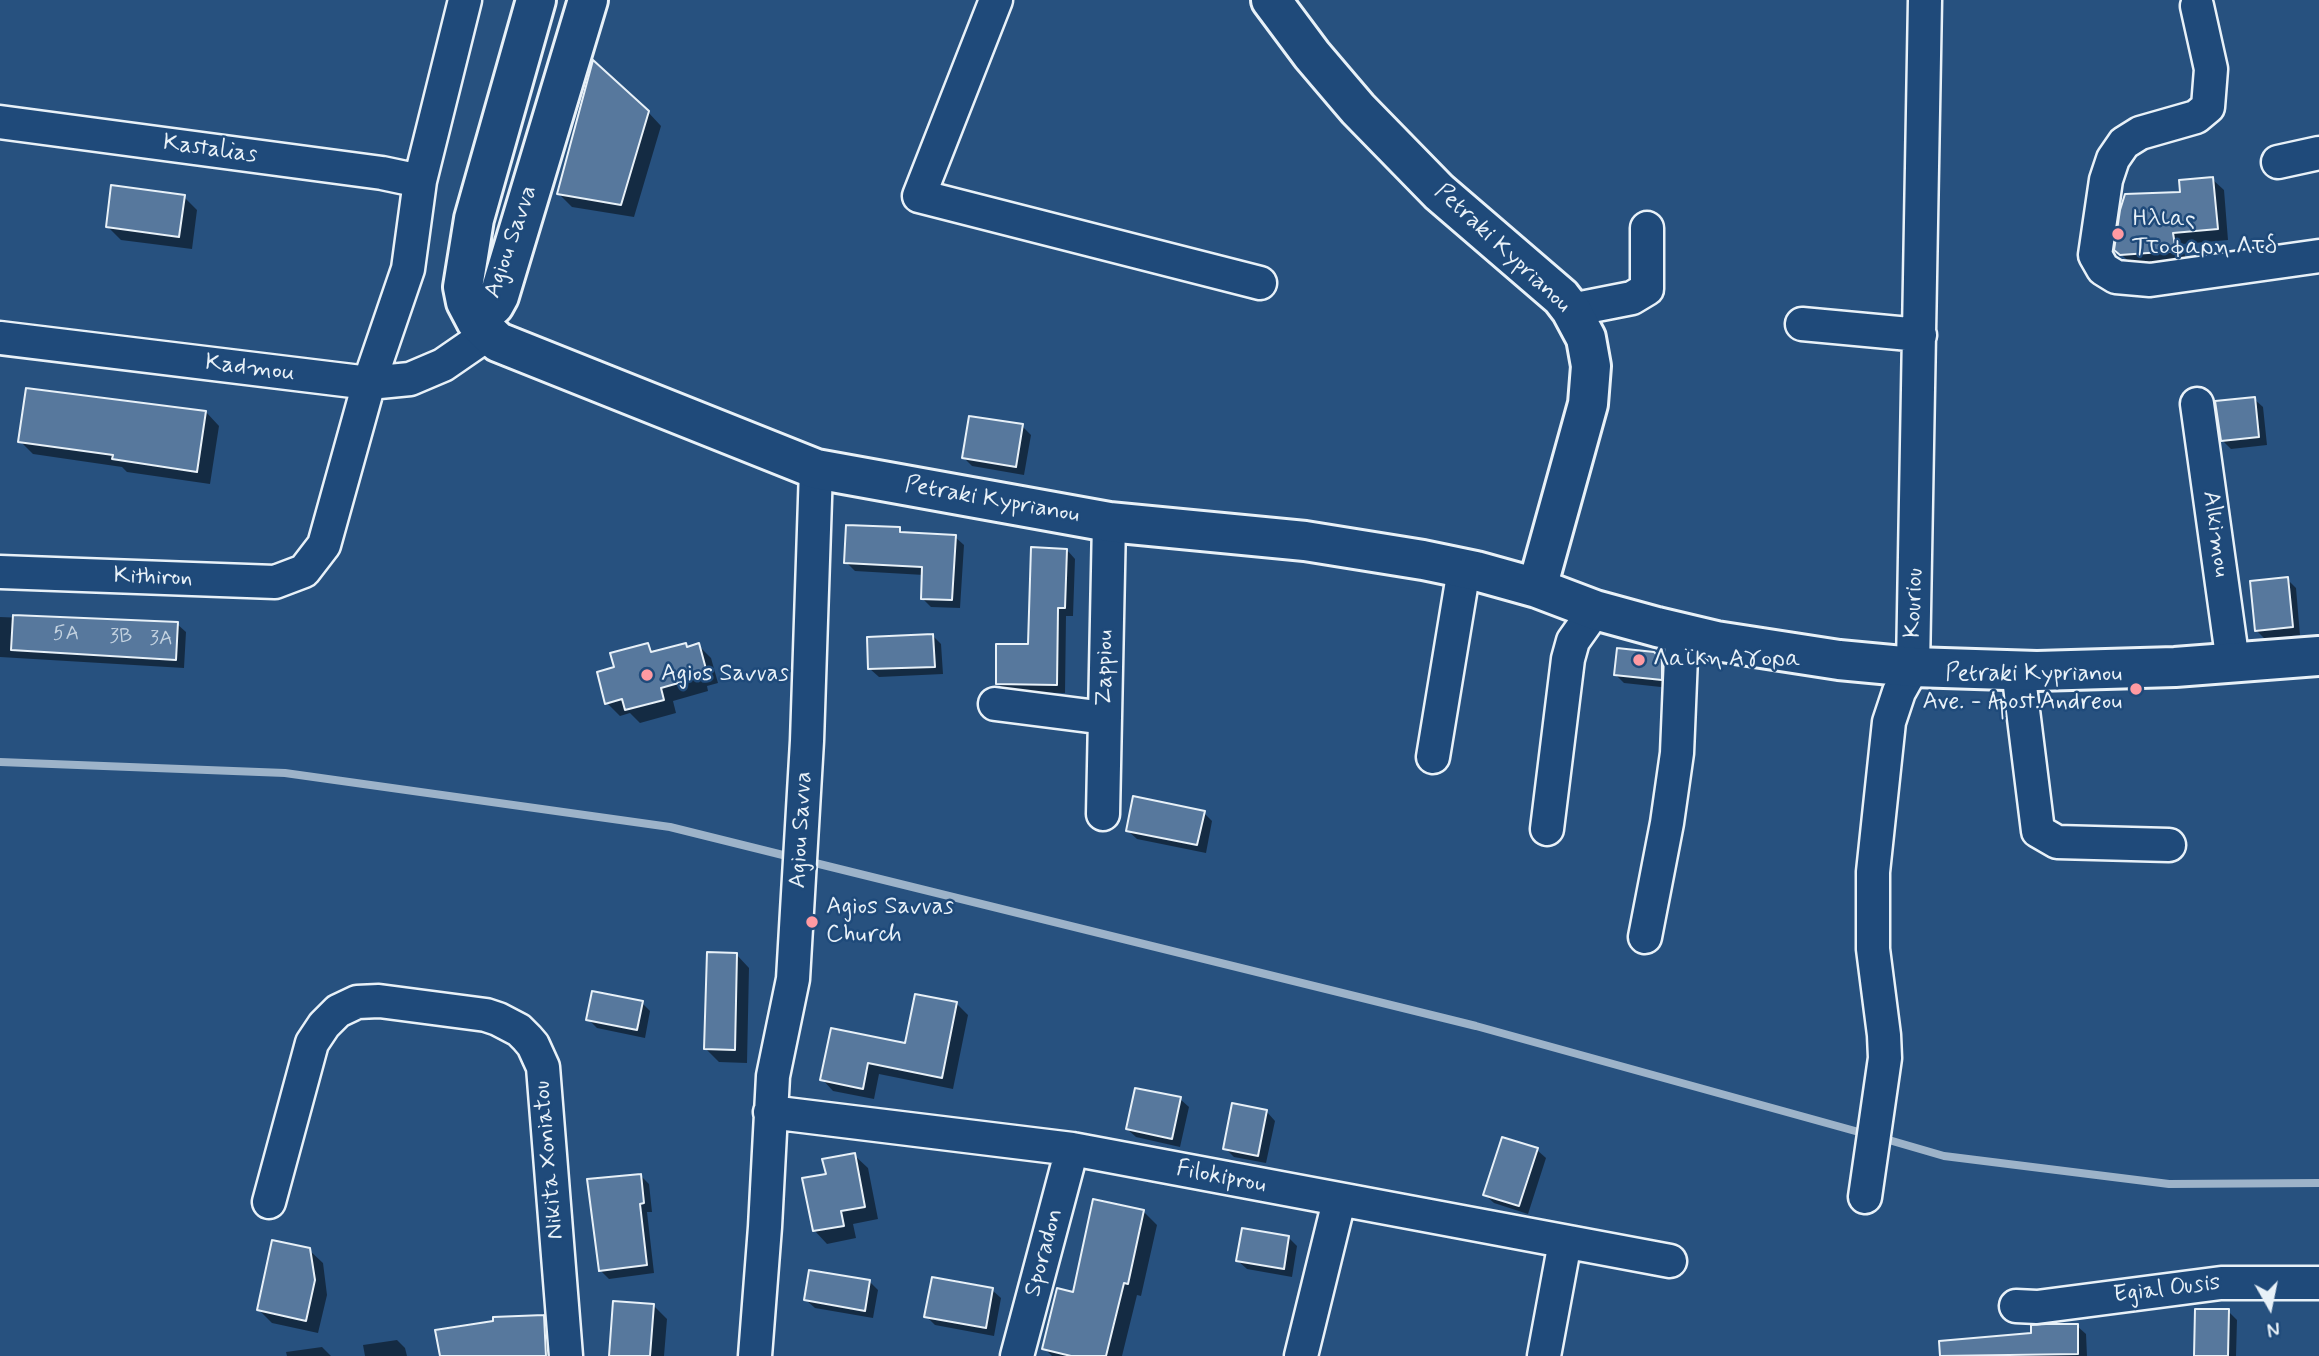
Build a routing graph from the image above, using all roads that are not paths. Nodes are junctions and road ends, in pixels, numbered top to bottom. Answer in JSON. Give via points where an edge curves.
{"nodes":[{"id":1,"x":465,"y":0,"type":"edge"},
{"id":2,"x":536,"y":0,"type":"edge"},
{"id":3,"x":588,"y":0,"type":"edge"},
{"id":4,"x":996,"y":0,"type":"edge"},
{"id":5,"x":1270,"y":0,"type":"edge"},
{"id":6,"x":1925,"y":0,"type":"edge"},
{"id":7,"x":2201,"y":2,"type":"edge"},
{"id":8,"x":0,"y":122,"type":"edge"},
{"id":9,"x":2319,"y":153,"type":"edge"},
{"id":10,"x":2278,"y":162,"type":"dead end"},
{"id":11,"x":420,"y":181,"type":"junction"},
{"id":12,"x":1647,"y":228,"type":"dead end"},
{"id":13,"x":2319,"y":256,"type":"edge"},
{"id":14,"x":1260,"y":283,"type":"dead end"},
{"id":15,"x":1571,"y":310,"type":"junction"},
{"id":16,"x":1802,"y":324,"type":"dead end"},
{"id":17,"x":482,"y":328,"type":"junction"},
{"id":18,"x":1920,"y":335,"type":"junction"},
{"id":19,"x":0,"y":338,"type":"edge"},
{"id":20,"x":369,"y":383,"type":"junction"},
{"id":21,"x":2197,"y":404,"type":"dead end"},
{"id":22,"x":816,"y":469,"type":"junction"},
{"id":23,"x":1108,"y":522,"type":"junction"},
{"id":24,"x":1464,"y":569,"type":"junction"},
{"id":25,"x":0,"y":572,"type":"edge"},
{"id":26,"x":1537,"y":589,"type":"junction"},
{"id":27,"x":1595,"y":610,"type":"junction"},
{"id":28,"x":1682,"y":633,"type":"junction"},
{"id":29,"x":2319,"y":660,"type":"edge"},
{"id":30,"x":2233,"y":663,"type":"junction"},
{"id":31,"x":1913,"y":667,"type":"junction"},
{"id":32,"x":2018,"y":670,"type":"junction"},
{"id":33,"x":995,"y":704,"type":"dead end"},
{"id":34,"x":1105,"y":719,"type":"junction"},
{"id":35,"x":1433,"y":757,"type":"dead end"},
{"id":36,"x":1103,"y":814,"type":"dead end"},
{"id":37,"x":1548,"y":830,"type":"dead end"},
{"id":38,"x":2169,"y":845,"type":"dead end"},
{"id":39,"x":1645,"y":937,"type":"dead end"},
{"id":40,"x":770,"y":1112,"type":"junction"},
{"id":41,"x":1072,"y":1149,"type":"junction"},
{"id":42,"x":1865,"y":1197,"type":"dead end"},
{"id":43,"x":1339,"y":1201,"type":"junction"},
{"id":44,"x":269,"y":1202,"type":"dead end"},
{"id":45,"x":1565,"y":1242,"type":"junction"},
{"id":46,"x":1671,"y":1261,"type":"dead end"},
{"id":47,"x":2319,"y":1283,"type":"edge"},
{"id":48,"x":2016,"y":1306,"type":"dead end"},
{"id":49,"x":566,"y":1356,"type":"edge"},
{"id":50,"x":755,"y":1356,"type":"edge"},
{"id":51,"x":1017,"y":1356,"type":"edge"},
{"id":52,"x":1301,"y":1356,"type":"edge"},
{"id":53,"x":1544,"y":1356,"type":"edge"}],
"edges":[{"from":1,"to":11,"type":"street"},
{"from":2,"to":17,"type":"main road","name":"Agiou Savva","via":[[474,219],[463,287],[466,302]]},
{"from":3,"to":17,"type":"main road","name":"Agiou Savva","via":[[499,296]]},
{"from":4,"to":14,"type":"street","via":[[919,196]]},
{"from":5,"to":15,"type":"main road","name":"Petraki Kyprianou","via":[[1334,80],[1410,162]]},
{"from":6,"to":18,"type":"street","name":"Kouriou"},
{"from":7,"to":13,"type":"street","via":[[2211,69],[2208,107],[2196,117],[2140,133],[2124,143],[2106,180],[2095,255],[2103,269],[2116,277],[2150,280]]},
{"from":8,"to":11,"type":"street","name":"Kastalias"},
{"from":9,"to":10,"type":"street"},
{"from":11,"to":20,"type":"street","via":[[408,269]]},
{"from":12,"to":15,"type":"street","via":[[1647,289],[1632,298]]},
{"from":15,"to":26,"type":"main road","name":"Petraki Kyprianou","via":[[1590,353],[1590,386]]},
{"from":16,"to":18,"type":"street"},
{"from":17,"to":20,"type":"street","name":"Kadmou","via":[[443,365],[410,379]]},
{"from":17,"to":22,"type":"main road","name":"Petraki Kyprianou","via":[[498,342]]},
{"from":18,"to":31,"type":"street","name":"Kouriou"},
{"from":19,"to":20,"type":"street","name":"Kadmou"},
{"from":20,"to":25,"type":"street","name":"Kithiron","via":[[324,545],[304,571],[275,582]]},
{"from":21,"to":30,"type":"street","name":"Alkimou"},
{"from":22,"to":23,"type":"main road","name":"Petraki Kyprianou"},
{"from":22,"to":40,"type":"street","name":"Agiou Savva","via":[[793,979]]},
{"from":23,"to":24,"type":"main road","name":"Petraki Kyprianou","via":[[1317,543]]},
{"from":23,"to":34,"type":"street","name":"Zappiou"},
{"from":24,"to":26,"type":"main road","name":"Petraki Kyprianou"},
{"from":24,"to":35,"type":"street"},
{"from":26,"to":27,"type":"main road","name":"Petraki Kyprianou"},
{"from":27,"to":28,"type":"main road","name":"Petraki Kyprianou"},
{"from":27,"to":37,"type":"street","via":[[1573,641],[1567,659]]},
{"from":28,"to":31,"type":"main road","name":"Petraki Kyprianou","via":[[1782,652]]},
{"from":28,"to":39,"type":"street","via":[[1677,752]]},
{"from":29,"to":30,"type":"main road","name":"Petraki Kyprianou"},
{"from":30,"to":32,"type":"main road","name":"Petraki Kyprianou"},
{"from":31,"to":32,"type":"main road","name":"Petraki Kyprianou"},
{"from":31,"to":42,"type":"street","name":"Kouriou","via":[[1889,722],[1873,872],[1873,949],[1884,1075]]},
{"from":32,"to":38,"type":"street","via":[[2038,831],[2057,842]]},
{"from":33,"to":34,"type":"street"},
{"from":34,"to":36,"type":"street","name":"Zappiou"},
{"from":40,"to":41,"type":"street","name":"Filokiprou"},
{"from":40,"to":50,"type":"street","name":"Agiou Savva"},
{"from":41,"to":43,"type":"street","name":"Filokiprou"},
{"from":41,"to":51,"type":"street","name":"Sporadon"},
{"from":43,"to":45,"type":"street","name":"Filokiprou"},
{"from":43,"to":52,"type":"street"},
{"from":44,"to":49,"type":"street","name":"Nikita Xoniatou","via":[[312,1043],[338,1011],[349,1004],[379,1001],[498,1019],[527,1038],[542,1068]]},
{"from":45,"to":46,"type":"street","name":"Filokiprou"},
{"from":45,"to":53,"type":"street"},
{"from":47,"to":48,"type":"street","name":"Egial Ousis","via":[[2221,1283]]}]}
